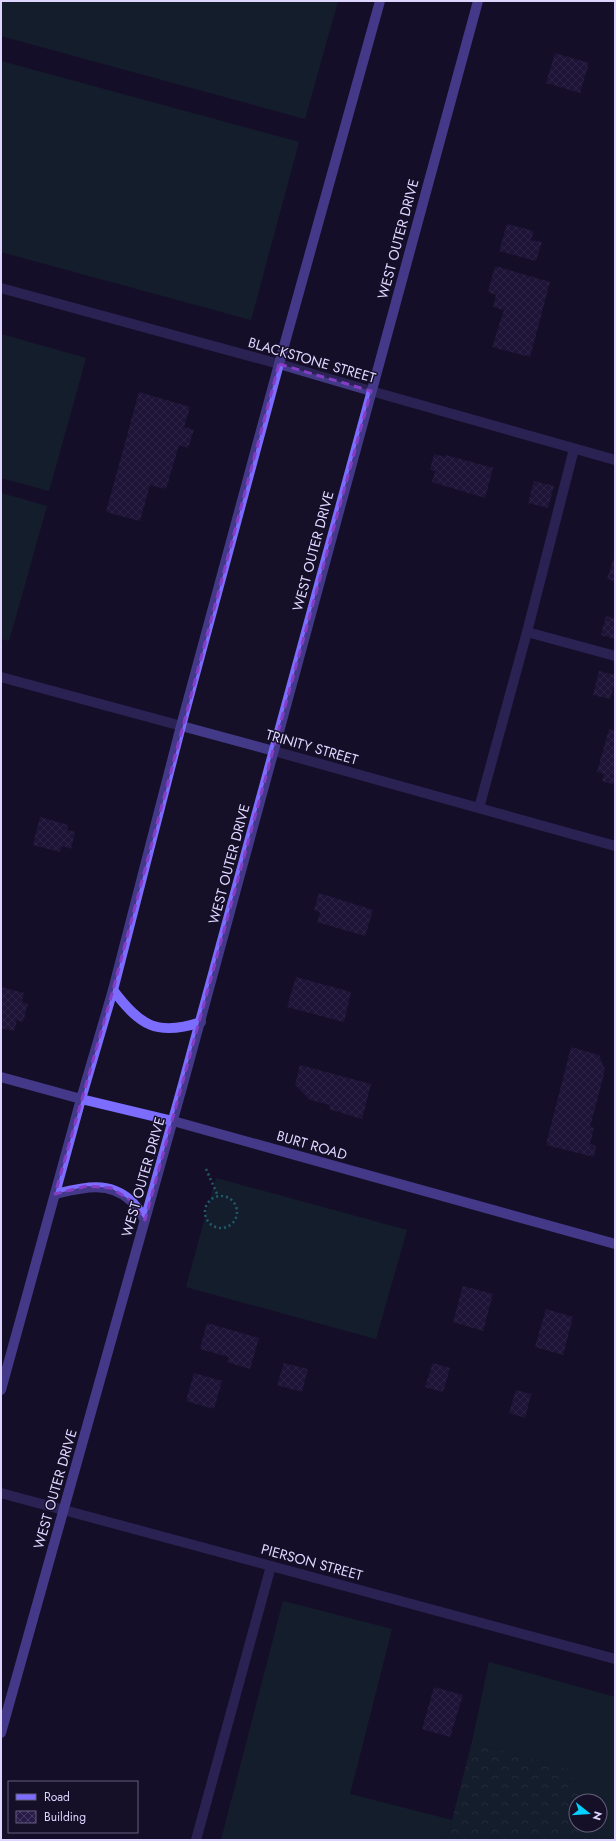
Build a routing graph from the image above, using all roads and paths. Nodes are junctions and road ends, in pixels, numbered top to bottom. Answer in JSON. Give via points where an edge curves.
{"nodes":[{"id":1,"x":380,"y":1,"type":"edge"},
{"id":2,"x":478,"y":1,"type":"edge"},
{"id":3,"x":1,"y":288,"type":"edge"},
{"id":4,"x":279,"y":364,"type":"junction"},
{"id":5,"x":370,"y":391,"type":"junction"},
{"id":6,"x":574,"y":448,"type":"junction"},
{"id":7,"x":615,"y":460,"type":"edge"},
{"id":8,"x":528,"y":632,"type":"junction"},
{"id":9,"x":615,"y":656,"type":"edge"},
{"id":10,"x":1,"y":677,"type":"edge"},
{"id":11,"x":182,"y":726,"type":"junction"},
{"id":12,"x":274,"y":751,"type":"junction"},
{"id":13,"x":479,"y":808,"type":"junction"},
{"id":14,"x":615,"y":846,"type":"edge"},
{"id":15,"x":113,"y":990,"type":"junction"},
{"id":16,"x":200,"y":1022,"type":"junction"},
{"id":17,"x":1,"y":1077,"type":"edge"},
{"id":18,"x":81,"y":1100,"type":"junction"},
{"id":19,"x":173,"y":1121,"type":"junction"},
{"id":20,"x":206,"y":1169,"type":"dead end"},
{"id":21,"x":55,"y":1194,"type":"junction"},
{"id":22,"x":218,"y":1196,"type":"junction"},
{"id":23,"x":146,"y":1220,"type":"junction"},
{"id":24,"x":615,"y":1244,"type":"edge"},
{"id":25,"x":1,"y":1390,"type":"edge"},
{"id":26,"x":1,"y":1493,"type":"edge"},
{"id":27,"x":64,"y":1510,"type":"junction"},
{"id":28,"x":271,"y":1566,"type":"junction"},
{"id":29,"x":615,"y":1659,"type":"edge"},
{"id":30,"x":1,"y":1733,"type":"edge"},
{"id":31,"x":196,"y":1840,"type":"edge"}],
"edges":[{"from":1,"to":4,"type":"main road"},
{"from":2,"to":5,"type":"main road","name":"WEST OUTER DRIVE"},
{"from":3,"to":4,"type":"street","name":"BLACKSTONE STREET"},
{"from":4,"to":5,"type":"street","name":"BLACKSTONE STREET"},
{"from":4,"to":11,"type":"main road"},
{"from":5,"to":6,"type":"street","name":"BLACKSTONE STREET"},
{"from":5,"to":12,"type":"main road","name":"WEST OUTER DRIVE"},
{"from":6,"to":7,"type":"street","name":"BLACKSTONE STREET"},
{"from":6,"to":8,"type":"street"},
{"from":8,"to":9,"type":"street"},
{"from":8,"to":13,"type":"street"},
{"from":10,"to":11,"type":"street","name":"TRINITY STREET"},
{"from":11,"to":12,"type":"street","name":"TRINITY STREET"},
{"from":11,"to":15,"type":"main road"},
{"from":12,"to":13,"type":"street","name":"TRINITY STREET"},
{"from":12,"to":16,"type":"main road","name":"WEST OUTER DRIVE"},
{"from":13,"to":14,"type":"street","name":"TRINITY STREET"},
{"from":15,"to":16,"type":"main road","via":[[130,1012],[146,1024],[184,1028]]},
{"from":15,"to":18,"type":"main road"},
{"from":16,"to":19,"type":"main road","name":"WEST OUTER DRIVE"},
{"from":17,"to":18,"type":"main road","name":"BURT ROAD"},
{"from":18,"to":19,"type":"main road","name":"BURT ROAD"},
{"from":18,"to":21,"type":"main road"},
{"from":19,"to":23,"type":"main road","name":"WEST OUTER DRIVE"},
{"from":19,"to":24,"type":"main road","name":"BURT ROAD"},
{"from":20,"to":22,"type":"path"},
{"from":21,"to":23,"type":"main road","via":[[87,1186],[111,1188],[130,1200]]},
{"from":21,"to":25,"type":"main road"},
{"from":22,"to":22,"type":"path","via":[[210,1200],[205,1216],[210,1224],[217,1228],[225,1228],[236,1217],[236,1208],[233,1201]]},
{"from":23,"to":27,"type":"main road","name":"WEST OUTER DRIVE"},
{"from":26,"to":27,"type":"street","name":"PIERSON STREET"},
{"from":27,"to":28,"type":"street","name":"PIERSON STREET"},
{"from":27,"to":30,"type":"main road","name":"WEST OUTER DRIVE"},
{"from":28,"to":29,"type":"street","name":"PIERSON STREET"},
{"from":28,"to":31,"type":"street"}]}
